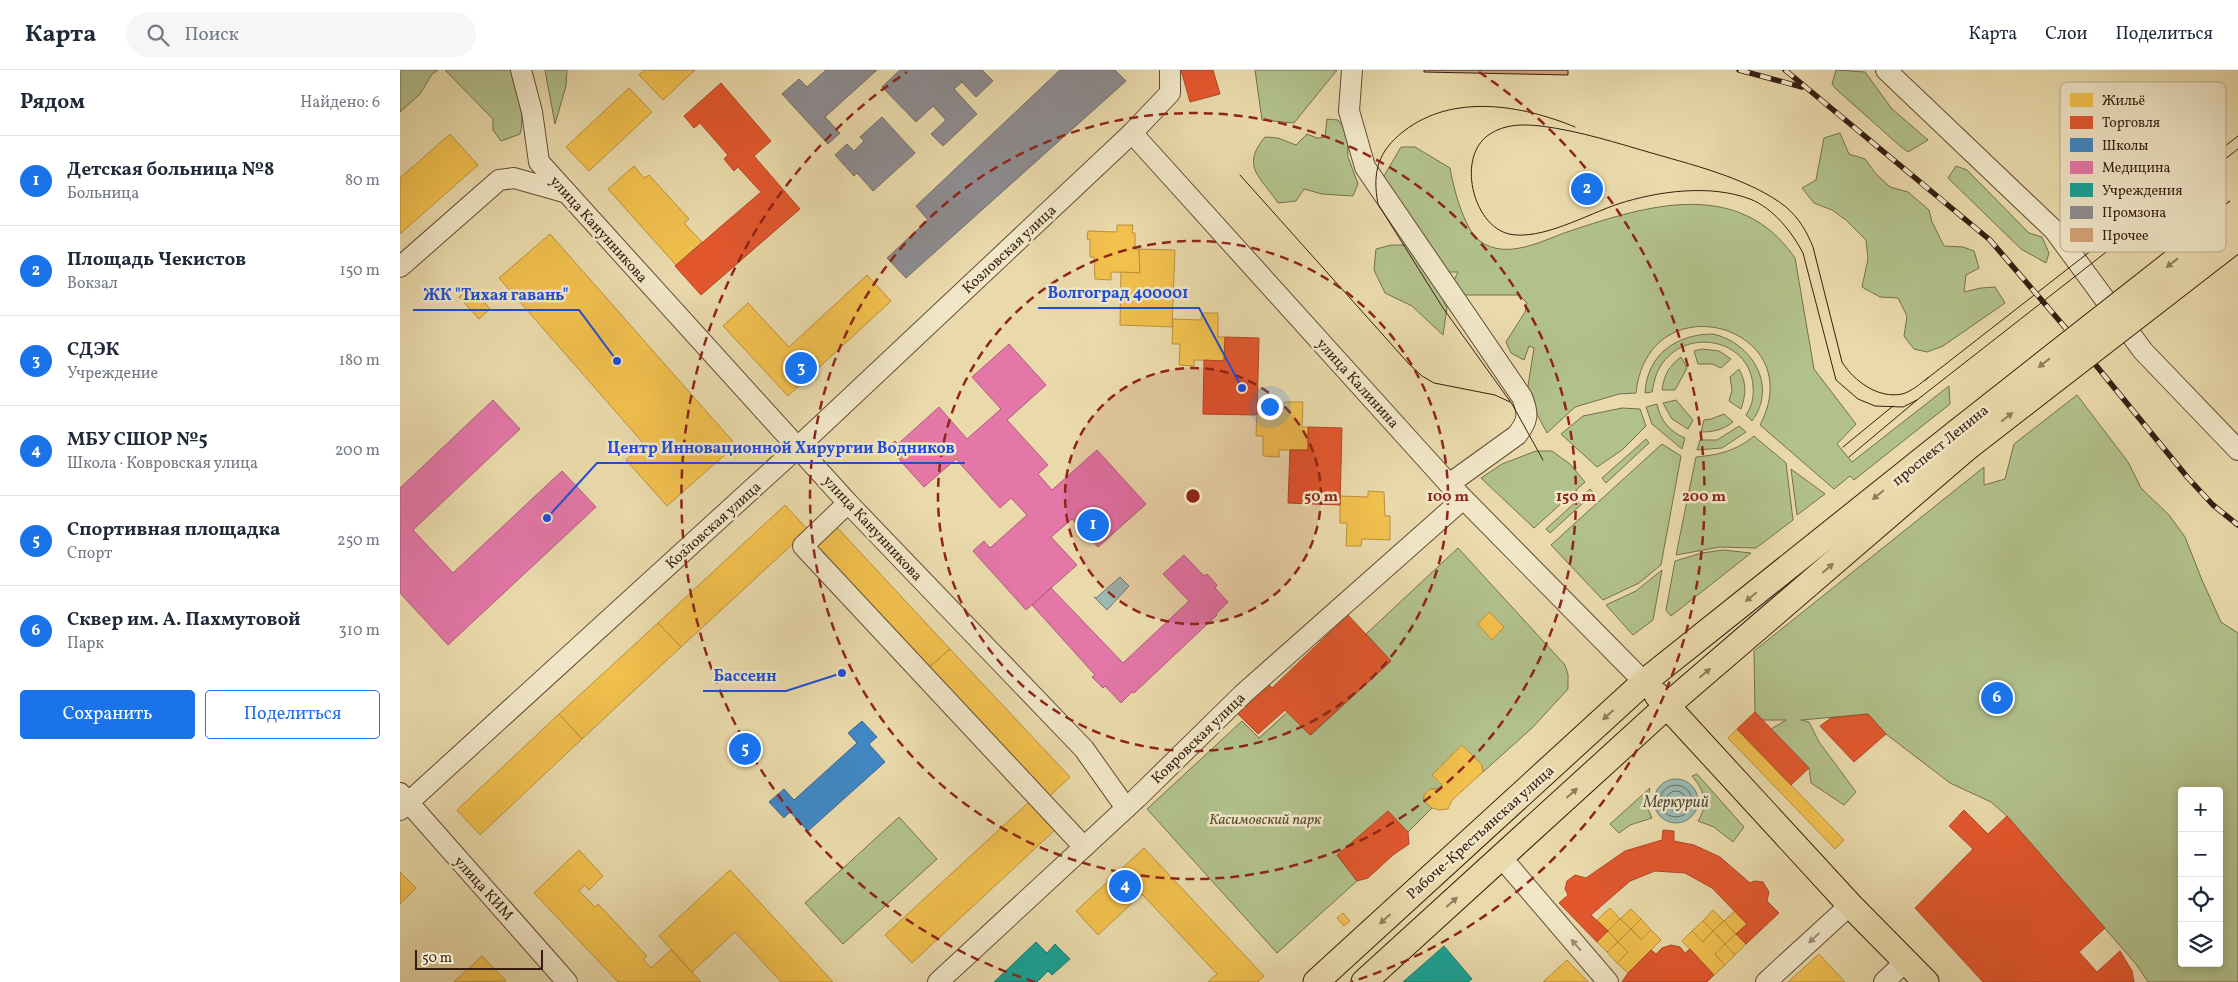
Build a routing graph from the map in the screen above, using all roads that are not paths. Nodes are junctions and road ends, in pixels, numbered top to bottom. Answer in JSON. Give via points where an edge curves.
{"nodes":[{"id":1,"x":521,"y":70,"type":"edge"},
{"id":2,"x":1170,"y":70,"type":"edge"},
{"id":3,"x":1352,"y":70,"type":"edge"},
{"id":4,"x":1886,"y":70,"type":"edge"},
{"id":5,"x":1132,"y":133,"type":"junction"},
{"id":6,"x":567,"y":193,"type":"junction"},
{"id":7,"x":2238,"y":211,"type":"edge"},
{"id":8,"x":2226,"y":221,"type":"edge"},
{"id":9,"x":2060,"y":238,"type":"edge"},
{"id":10,"x":2238,"y":238,"type":"edge"},
{"id":11,"x":2226,"y":247,"type":"edge"},
{"id":12,"x":2070,"y":252,"type":"edge"},
{"id":13,"x":2189,"y":252,"type":"edge"},
{"id":14,"x":2219,"y":252,"type":"edge"},
{"id":15,"x":400,"y":268,"type":"edge"},
{"id":16,"x":1963,"y":439,"type":"junction"},
{"id":17,"x":797,"y":448,"type":"junction"},
{"id":18,"x":2238,"y":450,"type":"edge"},
{"id":19,"x":1449,"y":484,"type":"junction"},
{"id":20,"x":1463,"y":499,"type":"junction"},
{"id":21,"x":848,"y":503,"type":"junction"},
{"id":22,"x":1644,"y":682,"type":"junction"},
{"id":23,"x":1668,"y":705,"type":"junction"},
{"id":24,"x":403,"y":802,"type":"edge"},
{"id":25,"x":1126,"y":808,"type":"junction"},
{"id":26,"x":1084,"y":847,"type":"junction"},
{"id":27,"x":1501,"y":857,"type":"junction"},
{"id":28,"x":1850,"y":905,"type":"junction"},
{"id":29,"x":1906,"y":961,"type":"junction"},
{"id":30,"x":567,"y":982,"type":"edge"},
{"id":31,"x":938,"y":982,"type":"edge"},
{"id":32,"x":1316,"y":982,"type":"edge"},
{"id":33,"x":1364,"y":982,"type":"edge"},
{"id":34,"x":1608,"y":982,"type":"edge"},
{"id":35,"x":1766,"y":982,"type":"edge"},
{"id":36,"x":1884,"y":982,"type":"edge"},
{"id":37,"x":1926,"y":982,"type":"edge"}],
"edges":[{"from":1,"to":6,"type":"street","name":"улица Канунникова","via":[[532,112],[539,162]]},
{"from":2,"to":5,"type":"street","via":[[1170,93]]},
{"from":3,"to":19,"type":"street","via":[[1350,111],[1364,167],[1522,397],[1527,409],[1525,425],[1517,434]]},
{"from":4,"to":9,"type":"street"},
{"from":5,"to":17,"type":"street","name":"Козловская улица"},
{"from":5,"to":19,"type":"street","name":"улица Калинина"},
{"from":6,"to":15,"type":"street","via":[[514,178],[499,180]]},
{"from":6,"to":17,"type":"street","name":"улица Канунникова"},
{"from":7,"to":8,"type":"main road","name":"проспект Ленина","one_way":true,"bridge":true},
{"from":11,"to":10,"type":"main road","name":"проспект Ленина","one_way":true,"bridge":true},
{"from":12,"to":18,"type":"street","via":[[2143,351]]},
{"from":13,"to":16,"type":"main road","name":"проспект Ленина","one_way":true,"bridge":true},
{"from":16,"to":14,"type":"main road","name":"проспект Ленина","one_way":true,"bridge":true},
{"from":16,"to":22,"type":"main road","name":"проспект Ленина","one_way":true},
{"from":23,"to":16,"type":"main road","name":"проспект Ленина","one_way":true},
{"from":17,"to":21,"type":"street","name":"улица Канунникова"},
{"from":17,"to":24,"type":"street","name":"Козловская улица"},
{"from":19,"to":20,"type":"street","name":"улица Калинина"},
{"from":20,"to":22,"type":"street","name":"улица Калинина"},
{"from":20,"to":25,"type":"street","name":"Ковровская улица","via":[[1243,694]]},
{"from":21,"to":25,"type":"street","name":"улица Канунникова","via":[[1084,748]]},
{"from":21,"to":26,"type":"street","via":[[803,546]]},
{"from":22,"to":23,"type":"main road"},
{"from":22,"to":32,"type":"main road","name":"Рабоче-Крестьянская улица","one_way":true},
{"from":27,"to":23,"type":"main road","one_way":true},
{"from":23,"to":28,"type":"main road"},
{"from":24,"to":30,"type":"street","name":"улица КИМ"},
{"from":25,"to":26,"type":"street","name":"Ковровская улица"},
{"from":26,"to":31,"type":"street","name":"Ковровская улица"},
{"from":33,"to":27,"type":"main road","one_way":true},
{"from":34,"to":27,"type":"street","one_way":true},
{"from":28,"to":29,"type":"main road"},
{"from":28,"to":35,"type":"street","one_way":true},
{"from":29,"to":36,"type":"street"},
{"from":29,"to":37,"type":"main road"}]}
